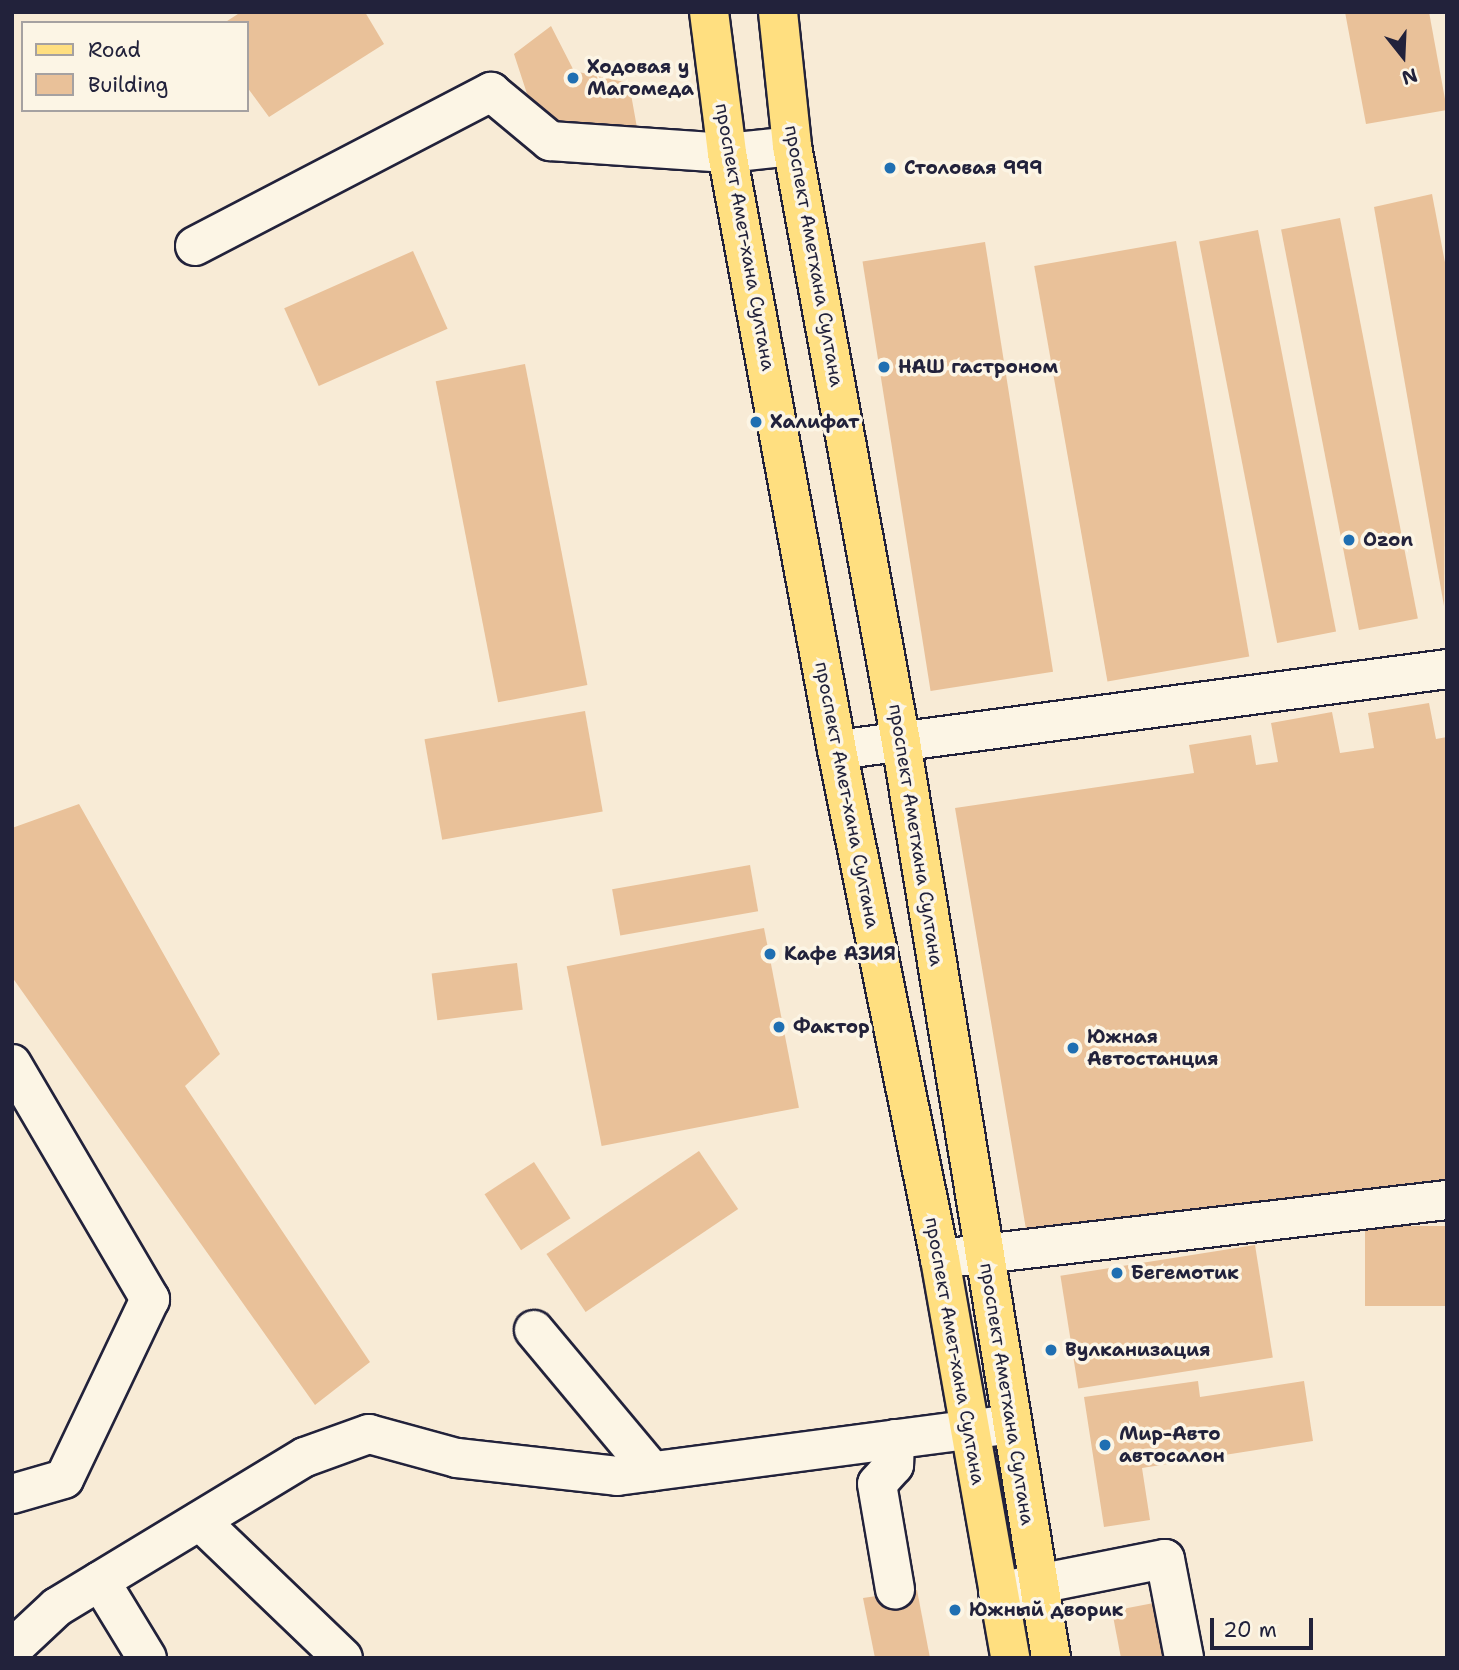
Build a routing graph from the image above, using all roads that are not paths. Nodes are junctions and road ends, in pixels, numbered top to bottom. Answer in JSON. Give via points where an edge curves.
{"nodes":[{"id":1,"x":709,"y":12,"type":"edge"},
{"id":2,"x":778,"y":12,"type":"edge"},
{"id":3,"x":792,"y":146,"type":"junction"},
{"id":4,"x":727,"y":153,"type":"junction"},
{"id":5,"x":195,"y":246,"type":"dead end"},
{"id":6,"x":1447,"y":669,"type":"edge"},
{"id":7,"x":901,"y":742,"type":"junction"},
{"id":8,"x":837,"y":750,"type":"junction"},
{"id":9,"x":12,"y":1064,"type":"edge"},
{"id":10,"x":1447,"y":1200,"type":"edge"},
{"id":11,"x":985,"y":1256,"type":"junction"},
{"id":12,"x":940,"y":1259,"type":"junction"},
{"id":13,"x":534,"y":1330,"type":"dead end"},
{"id":14,"x":1012,"y":1424,"type":"junction"},
{"id":15,"x":969,"y":1429,"type":"junction"},
{"id":16,"x":895,"y":1439,"type":"junction"},
{"id":17,"x":652,"y":1471,"type":"junction"},
{"id":18,"x":12,"y":1494,"type":"edge"},
{"id":19,"x":200,"y":1521,"type":"junction"},
{"id":20,"x":100,"y":1581,"type":"junction"},
{"id":21,"x":1038,"y":1584,"type":"junction"},
{"id":22,"x":895,"y":1589,"type":"dead end"},
{"id":23,"x":998,"y":1592,"type":"junction"},
{"id":24,"x":12,"y":1649,"type":"edge"},
{"id":25,"x":147,"y":1658,"type":"edge"},
{"id":26,"x":343,"y":1658,"type":"edge"},
{"id":27,"x":1010,"y":1658,"type":"edge"},
{"id":28,"x":1051,"y":1658,"type":"edge"},
{"id":29,"x":1184,"y":1658,"type":"edge"}],
"edges":[{"from":1,"to":4,"type":"main road","name":"проспект Амет-хана Султана"},
{"from":2,"to":3,"type":"main road","name":"проспект Аметхана Султана"},
{"from":3,"to":4,"type":"lane"},
{"from":3,"to":7,"type":"main road","name":"проспект Аметхана Султана"},
{"from":4,"to":5,"type":"lane","via":[[550,141],[491,92]]},
{"from":4,"to":8,"type":"main road","name":"проспект Амет-хана Султана"},
{"from":6,"to":7,"type":"lane"},
{"from":7,"to":8,"type":"lane"},
{"from":7,"to":11,"type":"main road","name":"проспект Аметхана Султана"},
{"from":8,"to":12,"type":"main road","name":"проспект Амет-хана Султана"},
{"from":9,"to":18,"type":"lane","via":[[150,1299],[64,1479]]},
{"from":10,"to":11,"type":"lane"},
{"from":11,"to":12,"type":"lane"},
{"from":11,"to":14,"type":"main road","name":"проспект Аметхана Султана"},
{"from":12,"to":15,"type":"main road","name":"проспект Амет-хана Султана"},
{"from":13,"to":17,"type":"lane"},
{"from":14,"to":15,"type":"lane"},
{"from":14,"to":21,"type":"main road","name":"проспект Аметхана Султана"},
{"from":15,"to":16,"type":"lane"},
{"from":15,"to":23,"type":"main road","name":"проспект Амет-хана Султана"},
{"from":16,"to":17,"type":"lane"},
{"from":16,"to":22,"type":"lane","via":[[894,1465],[877,1484]]},
{"from":17,"to":19,"type":"lane","via":[[617,1476],[457,1458],[369,1434],[305,1457]]},
{"from":19,"to":20,"type":"lane"},
{"from":19,"to":26,"type":"lane"},
{"from":20,"to":24,"type":"lane","via":[[58,1607]]},
{"from":20,"to":25,"type":"lane"},
{"from":21,"to":23,"type":"lane"},
{"from":21,"to":28,"type":"main road","name":"проспект Аметхана Султана"},
{"from":21,"to":29,"type":"lane","via":[[1165,1559]]},
{"from":23,"to":27,"type":"main road","name":"проспект Амет-хана Султана"}]}
